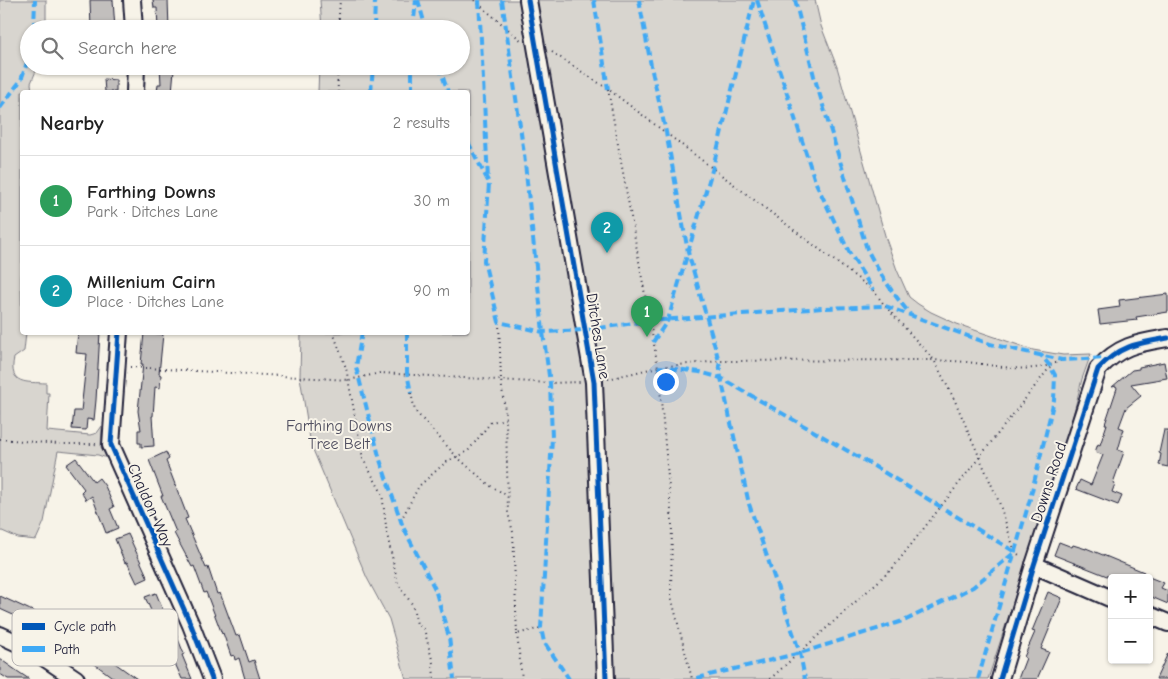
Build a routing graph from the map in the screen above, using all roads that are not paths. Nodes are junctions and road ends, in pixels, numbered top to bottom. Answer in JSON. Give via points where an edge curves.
{"nodes":[{"id":1,"x":132,"y":0,"type":"edge"},
{"id":2,"x":528,"y":0,"type":"edge"},
{"id":3,"x":133,"y":20,"type":"edge"},
{"id":4,"x":136,"y":75,"type":"edge"},
{"id":5,"x":135,"y":90,"type":"edge"},
{"id":6,"x":119,"y":335,"type":"edge"},
{"id":7,"x":1168,"y":338,"type":"edge"},
{"id":8,"x":1034,"y":565,"type":"junction"},
{"id":9,"x":1108,"y":597,"type":"edge"},
{"id":10,"x":1153,"y":617,"type":"edge"},
{"id":11,"x":1168,"y":623,"type":"edge"},
{"id":12,"x":0,"y":635,"type":"edge"},
{"id":13,"x":12,"y":641,"type":"edge"},
{"id":14,"x":56,"y":666,"type":"edge"},
{"id":15,"x":76,"y":679,"type":"edge"},
{"id":16,"x":212,"y":679,"type":"edge"},
{"id":17,"x":606,"y":679,"type":"edge"},
{"id":18,"x":1000,"y":679,"type":"edge"}],
"edges":[{"from":1,"to":3,"type":"street"},
{"from":2,"to":17,"type":"street","name":"Ditches Lane","via":[[594,382]]},
{"from":4,"to":5,"type":"street"},
{"from":6,"to":16,"type":"street","name":"Chaldon Way","via":[[111,445]]},
{"from":7,"to":8,"type":"street","name":"Downs Road","via":[[1132,344],[1108,358],[1098,369]]},
{"from":8,"to":9,"type":"street"},
{"from":8,"to":18,"type":"street","name":"Downs Road"},
{"from":10,"to":11,"type":"street"},
{"from":12,"to":13,"type":"street"},
{"from":14,"to":15,"type":"street"}]}
